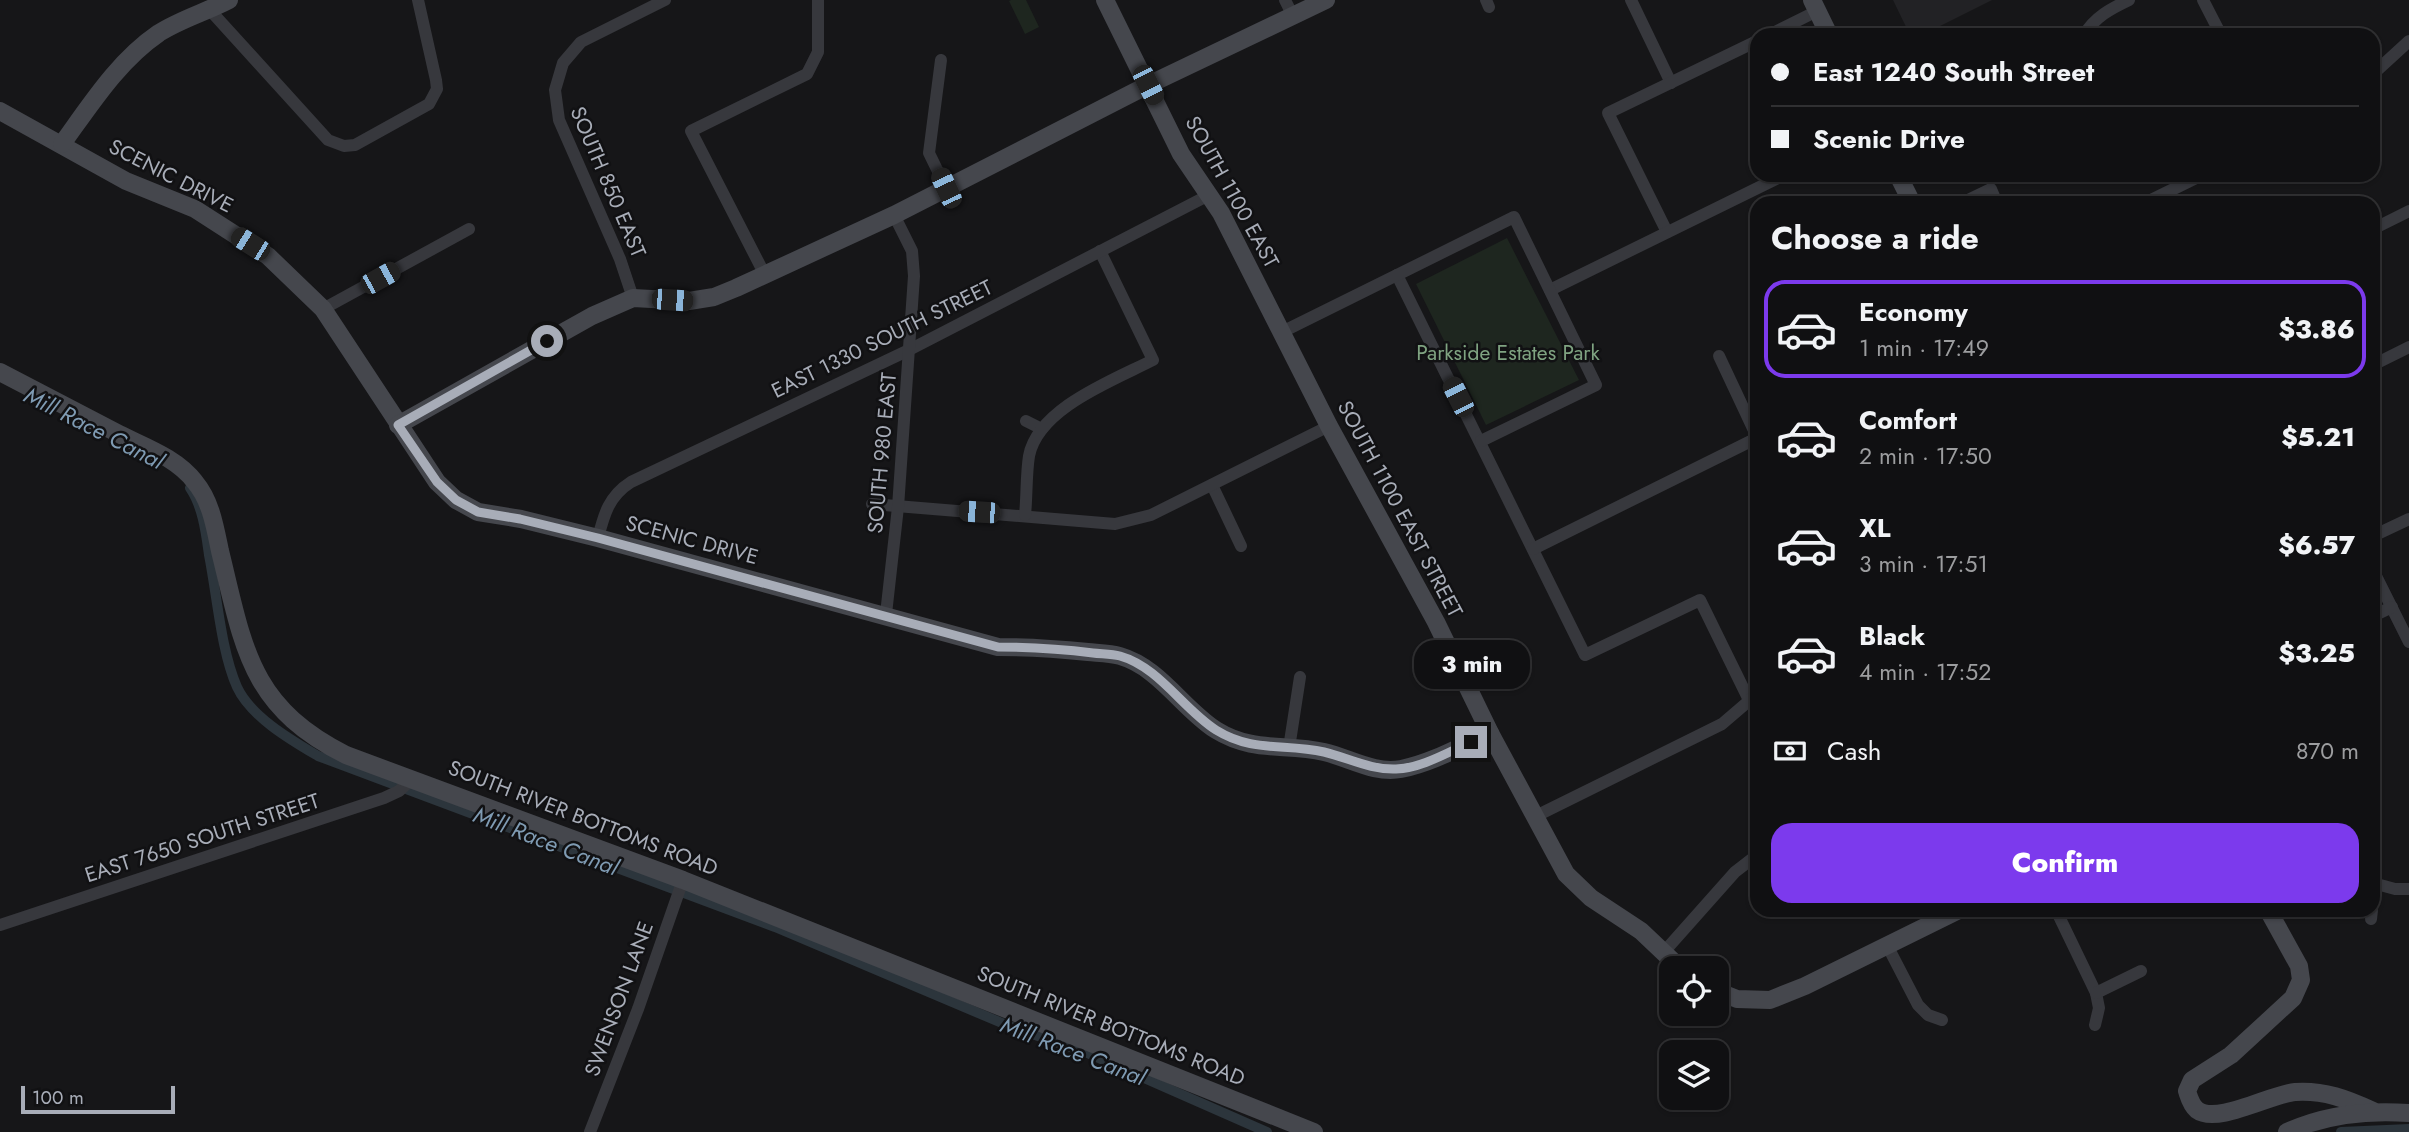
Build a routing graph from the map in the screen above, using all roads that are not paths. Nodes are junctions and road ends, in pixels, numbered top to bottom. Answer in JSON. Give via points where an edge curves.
{"nodes":[{"id":1,"x":229,"y":0,"type":"edge"},
{"id":2,"x":418,"y":0,"type":"edge"},
{"id":3,"x":665,"y":0,"type":"edge"},
{"id":4,"x":818,"y":0,"type":"edge"},
{"id":5,"x":1105,"y":0,"type":"edge"},
{"id":6,"x":1326,"y":0,"type":"edge"},
{"id":7,"x":1632,"y":0,"type":"edge"},
{"id":8,"x":2129,"y":0,"type":"edge"},
{"id":9,"x":2203,"y":0,"type":"edge"},
{"id":10,"x":1814,"y":6,"type":"edge"},
{"id":11,"x":1289,"y":8,"type":"edge"},
{"id":12,"x":209,"y":9,"type":"junction"},
{"id":13,"x":1780,"y":28,"type":"edge"},
{"id":14,"x":1825,"y":28,"type":"edge"},
{"id":15,"x":2089,"y":28,"type":"edge"},
{"id":16,"x":2217,"y":28,"type":"edge"},
{"id":17,"x":2409,"y":41,"type":"edge"},
{"id":18,"x":1750,"y":44,"type":"edge"},
{"id":19,"x":941,"y":60,"type":"dead end"},
{"id":20,"x":2380,"y":68,"type":"edge"},
{"id":21,"x":1671,"y":83,"type":"junction"},
{"id":22,"x":1148,"y":85,"type":"junction"},
{"id":23,"x":0,"y":111,"type":"edge"},
{"id":24,"x":62,"y":144,"type":"junction"},
{"id":25,"x":1770,"y":182,"type":"edge"},
{"id":26,"x":2188,"y":182,"type":"edge"},
{"id":27,"x":946,"y":188,"type":"junction"},
{"id":28,"x":1209,"y":195,"type":"junction"},
{"id":29,"x":1976,"y":196,"type":"edge"},
{"id":30,"x":1994,"y":196,"type":"edge"},
{"id":31,"x":2159,"y":196,"type":"edge"},
{"id":32,"x":2409,"y":211,"type":"edge"},
{"id":33,"x":894,"y":215,"type":"junction"},
{"id":34,"x":2380,"y":226,"type":"edge"},
{"id":35,"x":469,"y":229,"type":"dead end"},
{"id":36,"x":1667,"y":232,"type":"junction"},
{"id":37,"x":1100,"y":251,"type":"junction"},
{"id":38,"x":765,"y":275,"type":"junction"},
{"id":39,"x":1397,"y":275,"type":"junction"},
{"id":40,"x":1550,"y":290,"type":"junction"},
{"id":41,"x":633,"y":298,"type":"junction"},
{"id":42,"x":323,"y":309,"type":"junction"},
{"id":43,"x":1282,"y":332,"type":"junction"},
{"id":44,"x":2409,"y":347,"type":"edge"},
{"id":45,"x":909,"y":349,"type":"junction"},
{"id":46,"x":1718,"y":356,"type":"dead end"},
{"id":47,"x":2380,"y":362,"type":"edge"},
{"id":48,"x":0,"y":372,"type":"edge"},
{"id":49,"x":1026,"y":421,"type":"dead end"},
{"id":50,"x":1750,"y":423,"type":"edge"},
{"id":51,"x":398,"y":425,"type":"junction"},
{"id":52,"x":1329,"y":426,"type":"junction"},
{"id":53,"x":1042,"y":429,"type":"junction"},
{"id":54,"x":1481,"y":441,"type":"junction"},
{"id":55,"x":1750,"y":441,"type":"edge"},
{"id":56,"x":1212,"y":485,"type":"junction"},
{"id":57,"x":872,"y":504,"type":"dead end"},
{"id":58,"x":898,"y":507,"type":"junction"},
{"id":59,"x":1025,"y":515,"type":"junction"},
{"id":60,"x":2409,"y":519,"type":"edge"},
{"id":61,"x":2380,"y":533,"type":"edge"},
{"id":62,"x":598,"y":538,"type":"junction"},
{"id":63,"x":1241,"y":546,"type":"dead end"},
{"id":64,"x":1533,"y":549,"type":"junction"},
{"id":65,"x":2380,"y":584,"type":"edge"},
{"id":66,"x":2392,"y":607,"type":"junction"},
{"id":67,"x":2380,"y":613,"type":"edge"},
{"id":68,"x":886,"y":614,"type":"junction"},
{"id":69,"x":2409,"y":642,"type":"edge"},
{"id":70,"x":1300,"y":677,"type":"dead end"},
{"id":71,"x":1750,"y":691,"type":"edge"},
{"id":72,"x":1750,"y":701,"type":"edge"},
{"id":73,"x":1490,"y":733,"type":"junction"},
{"id":74,"x":1289,"y":748,"type":"junction"},
{"id":75,"x":405,"y":785,"type":"junction"},
{"id":76,"x":1534,"y":817,"type":"junction"},
{"id":77,"x":1750,"y":860,"type":"edge"},
{"id":78,"x":2380,"y":885,"type":"edge"},
{"id":79,"x":680,"y":888,"type":"junction"},
{"id":80,"x":2409,"y":889,"type":"edge"},
{"id":81,"x":1946,"y":917,"type":"edge"},
{"id":82,"x":2059,"y":917,"type":"edge"},
{"id":83,"x":2271,"y":917,"type":"edge"},
{"id":84,"x":0,"y":925,"type":"edge"},
{"id":85,"x":1888,"y":947,"type":"junction"},
{"id":86,"x":1663,"y":953,"type":"junction"},
{"id":87,"x":1666,"y":956,"type":"edge"},
{"id":88,"x":2141,"y":971,"type":"dead end"},
{"id":89,"x":2096,"y":993,"type":"junction"},
{"id":90,"x":1729,"y":996,"type":"edge"},
{"id":91,"x":1942,"y":1020,"type":"dead end"},
{"id":92,"x":2095,"y":1025,"type":"dead end"},
{"id":93,"x":2373,"y":1111,"type":"junction"},
{"id":94,"x":2409,"y":1113,"type":"edge"},
{"id":95,"x":590,"y":1132,"type":"edge"},
{"id":96,"x":1314,"y":1132,"type":"edge"},
{"id":97,"x":2287,"y":1132,"type":"edge"}],
"edges":[{"from":1,"to":12,"type":"street"},
{"from":2,"to":12,"type":"street","via":[[436,80],[434,97],[355,145],[344,146],[328,140]]},
{"from":3,"to":41,"type":"street","name":"SOUTH 850 EAST","via":[[581,42],[556,79],[554,100],[559,120]]},
{"from":4,"to":38,"type":"street","via":[[818,52],[807,74],[691,131]]},
{"from":5,"to":22,"type":"street","name":"SOUTH 1100 EAST"},
{"from":6,"to":11,"type":"street"},
{"from":7,"to":21,"type":"street"},
{"from":8,"to":15,"type":"street"},
{"from":9,"to":16,"type":"street"},
{"from":10,"to":13,"type":"street"},
{"from":10,"to":14,"type":"street"},
{"from":11,"to":22,"type":"street"},
{"from":12,"to":24,"type":"street","via":[[169,27],[141,47]]},
{"from":17,"to":20,"type":"street"},
{"from":18,"to":21,"type":"street"},
{"from":19,"to":27,"type":"street","via":[[929,153]]},
{"from":21,"to":36,"type":"street","via":[[1608,113]]},
{"from":22,"to":27,"type":"street"},
{"from":22,"to":28,"type":"street","name":"SOUTH 1100 EAST","via":[[1181,154]]},
{"from":23,"to":24,"type":"street","name":"SCENIC DRIVE"},
{"from":24,"to":42,"type":"street","name":"SCENIC DRIVE","via":[[126,181],[195,209],[268,256]]},
{"from":25,"to":36,"type":"street"},
{"from":26,"to":31,"type":"street"},
{"from":27,"to":33,"type":"street"},
{"from":28,"to":37,"type":"street","name":"EAST 1330 SOUTH STREET"},
{"from":28,"to":43,"type":"street","name":"SOUTH 1100 EAST"},
{"from":29,"to":30,"type":"street","via":[[1990,189]]},
{"from":32,"to":34,"type":"street"},
{"from":33,"to":38,"type":"street"},
{"from":33,"to":45,"type":"street","name":"SOUTH 980 EAST","via":[[912,251]]},
{"from":35,"to":42,"type":"street"},
{"from":36,"to":40,"type":"street"},
{"from":37,"to":45,"type":"street","name":"EAST 1330 SOUTH STREET"},
{"from":37,"to":53,"type":"street","via":[[1153,360],[1064,407]]},
{"from":38,"to":41,"type":"street","via":[[714,297],[689,301]]},
{"from":39,"to":40,"type":"street","via":[[1514,217]]},
{"from":39,"to":43,"type":"street"},
{"from":39,"to":54,"type":"street"},
{"from":40,"to":54,"type":"street","via":[[1596,385]]},
{"from":41,"to":51,"type":"street","via":[[592,316]]},
{"from":42,"to":51,"type":"street","name":"SCENIC DRIVE"},
{"from":43,"to":52,"type":"street","name":"SOUTH 1100 EAST STREET"},
{"from":44,"to":47,"type":"street"},
{"from":45,"to":58,"type":"street","name":"SOUTH 980 EAST"},
{"from":45,"to":62,"type":"street","name":"EAST 1330 SOUTH STREET","via":[[631,482],[608,505]]},
{"from":46,"to":50,"type":"street"},
{"from":48,"to":75,"type":"street","name":"SOUTH RIVER BOTTOMS ROAD","via":[[186,471],[210,510],[244,647],[268,693],[305,731],[327,746]]},
{"from":49,"to":53,"type":"street"},
{"from":51,"to":62,"type":"street","name":"SCENIC DRIVE","via":[[437,482],[456,500],[478,512]]},
{"from":52,"to":56,"type":"street"},
{"from":52,"to":73,"type":"street","name":"SOUTH 1100 EAST STREET","via":[[1436,622]]},
{"from":53,"to":59,"type":"street","via":[[1030,454]]},
{"from":54,"to":64,"type":"street"},
{"from":55,"to":64,"type":"street"},
{"from":56,"to":59,"type":"street","via":[[1151,515],[1115,524]]},
{"from":56,"to":63,"type":"street"},
{"from":57,"to":58,"type":"street"},
{"from":58,"to":59,"type":"street"},
{"from":58,"to":68,"type":"street","name":"SOUTH 980 EAST"},
{"from":60,"to":61,"type":"street"},
{"from":62,"to":68,"type":"street","name":"SCENIC DRIVE"},
{"from":64,"to":71,"type":"street","via":[[1585,655],[1700,600]]},
{"from":65,"to":66,"type":"street"},
{"from":66,"to":67,"type":"street"},
{"from":66,"to":69,"type":"street"},
{"from":68,"to":74,"type":"street","name":"SCENIC DRIVE","via":[[998,647],[1120,656],[1161,681],[1217,730],[1241,742]]},
{"from":70,"to":74,"type":"street"},
{"from":72,"to":76,"type":"street","via":[[1722,724]]},
{"from":73,"to":74,"type":"street","name":"SCENIC DRIVE","via":[[1399,769],[1372,768],[1324,752]]},
{"from":73,"to":76,"type":"street","name":"SOUTH 1100 EAST STREET"},
{"from":75,"to":79,"type":"street","name":"SOUTH RIVER BOTTOMS ROAD"},
{"from":75,"to":84,"type":"street","name":"EAST 7650 SOUTH STREET","via":[[384,798]]},
{"from":76,"to":86,"type":"street","name":"SOUTH 1100 EAST STREET","via":[[1566,874]]},
{"from":77,"to":86,"type":"street"},
{"from":78,"to":80,"type":"street"},
{"from":79,"to":95,"type":"street","name":"SWENSON LANE"},
{"from":79,"to":96,"type":"street","name":"SOUTH RIVER BOTTOMS ROAD"},
{"from":81,"to":85,"type":"street"},
{"from":82,"to":89,"type":"street"},
{"from":83,"to":93,"type":"street","via":[[2299,966],[2301,980],[2293,998],[2253,1037],[2192,1080],[2187,1091],[2190,1100],[2197,1110],[2220,1115],[2278,1096],[2311,1092],[2344,1097]]},
{"from":85,"to":90,"type":"street","via":[[1770,1000]]},
{"from":85,"to":91,"type":"street","via":[[1918,1005]]},
{"from":86,"to":87,"type":"street","name":"SOUTH 1100 EAST STREET"},
{"from":88,"to":89,"type":"street"},
{"from":89,"to":92,"type":"street"},
{"from":93,"to":94,"type":"street"},
{"from":93,"to":97,"type":"street","via":[[2311,1122]]}]}
